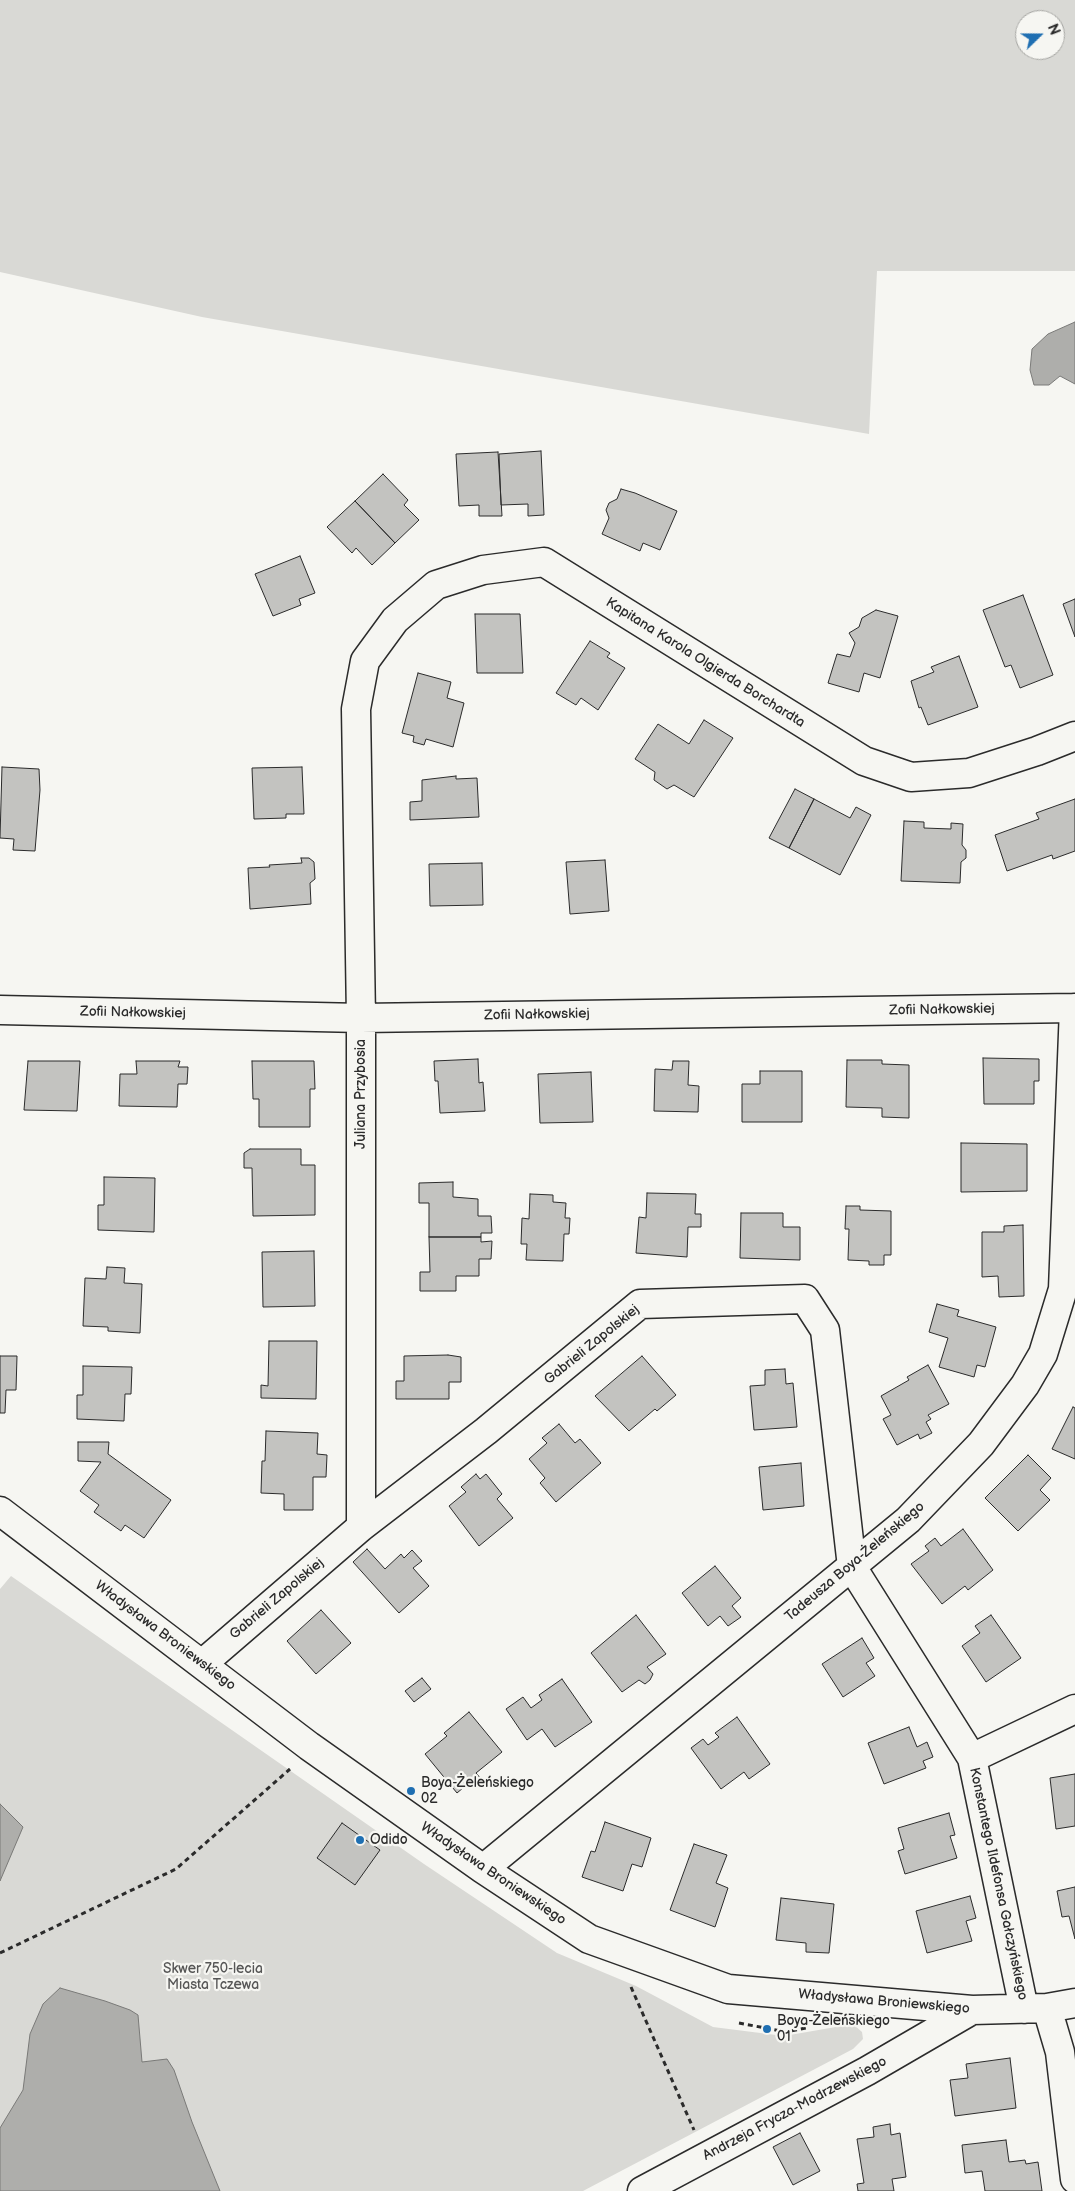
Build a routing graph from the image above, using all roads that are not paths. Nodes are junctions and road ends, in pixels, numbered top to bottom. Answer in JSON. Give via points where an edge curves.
{"nodes":[{"id":1,"x":365,"y":661,"type":"joint"},
{"id":2,"x":1075,"y":736,"type":"edge"},
{"id":3,"x":1074,"y":1008,"type":"edge"},
{"id":4,"x":0,"y":1010,"type":"edge"},
{"id":5,"x":361,"y":1018,"type":"junction"},
{"id":6,"x":0,"y":1511,"type":"edge"},
{"id":7,"x":361,"y":1527,"type":"junction"},
{"id":8,"x":852,"y":1567,"type":"junction"},
{"id":9,"x":202,"y":1664,"type":"junction"},
{"id":10,"x":1075,"y":1709,"type":"edge"},
{"id":11,"x":972,"y":1758,"type":"junction"},
{"id":12,"x":483,"y":1869,"type":"junction"},
{"id":13,"x":1075,"y":2003,"type":"edge"},
{"id":14,"x":1036,"y":2008,"type":"junction"},
{"id":15,"x":972,"y":2010,"type":"junction"},
{"id":16,"x":1075,"y":2179,"type":"edge"},
{"id":17,"x":681,"y":2182,"type":"edge"},
{"id":18,"x":642,"y":2191,"type":"edge"}],
"edges":[{"from":1,"to":2,"type":"street","name":"Kapitana Karola Olgierda Borchardta","via":[[395,620],[436,585],[483,570],[544,562],[864,761],[911,777],[969,773]]},
{"from":1,"to":5,"type":"street","name":"Juliana Przybosia","via":[[356,709]]},
{"from":3,"to":5,"type":"street","name":"Zofii Nałkowskiej"},
{"from":3,"to":8,"type":"street","name":"Tadeusza Boya-Żeleńskiego","via":[[1063,1289],[1043,1354],[1025,1385],[981,1444],[908,1520]]},
{"from":4,"to":5,"type":"street","name":"Zofii Nałkowskiej"},
{"from":5,"to":7,"type":"street","name":"Juliana Przybosia"},
{"from":6,"to":9,"type":"street","name":"Władysława Broniewskiego"},
{"from":7,"to":8,"type":"street","name":"Gabrieli Zapolskiej","via":[[486,1431],[640,1304],[805,1299],[825,1330]]},
{"from":7,"to":9,"type":"street","name":"Gabrieli Zapolskiej"},
{"from":8,"to":11,"type":"street","name":"Konstantego Ildefonsa Gałczyńskiego"},
{"from":8,"to":12,"type":"street","name":"Tadeusza Boya-Żeleńskiego"},
{"from":9,"to":12,"type":"street","name":"Władysława Broniewskiego","via":[[309,1746]]},
{"from":10,"to":11,"type":"street","name":"Konstantego Ildefonsa Gałczyńskiego"},
{"from":11,"to":14,"type":"street","name":"Konstantego Ildefonsa Gałczyńskiego"},
{"from":12,"to":15,"type":"street","name":"Władysława Broniewskiego","via":[[589,1939],[728,1989]]},
{"from":13,"to":14,"type":"street","name":"Władysława Broniewskiego"},
{"from":14,"to":15,"type":"street","name":"Władysława Broniewskiego"},
{"from":14,"to":16,"type":"street","name":"Konstantego Ildefonsa Gałczyńskiego","via":[[1060,2052]]},
{"from":15,"to":17,"type":"street","name":"Andrzeja Frycza-Modrzewskiego","via":[[867,2071],[706,2156]]},
{"from":17,"to":18,"type":"street","name":"Andrzeja Frycza-Modrzewskiego"}]}
